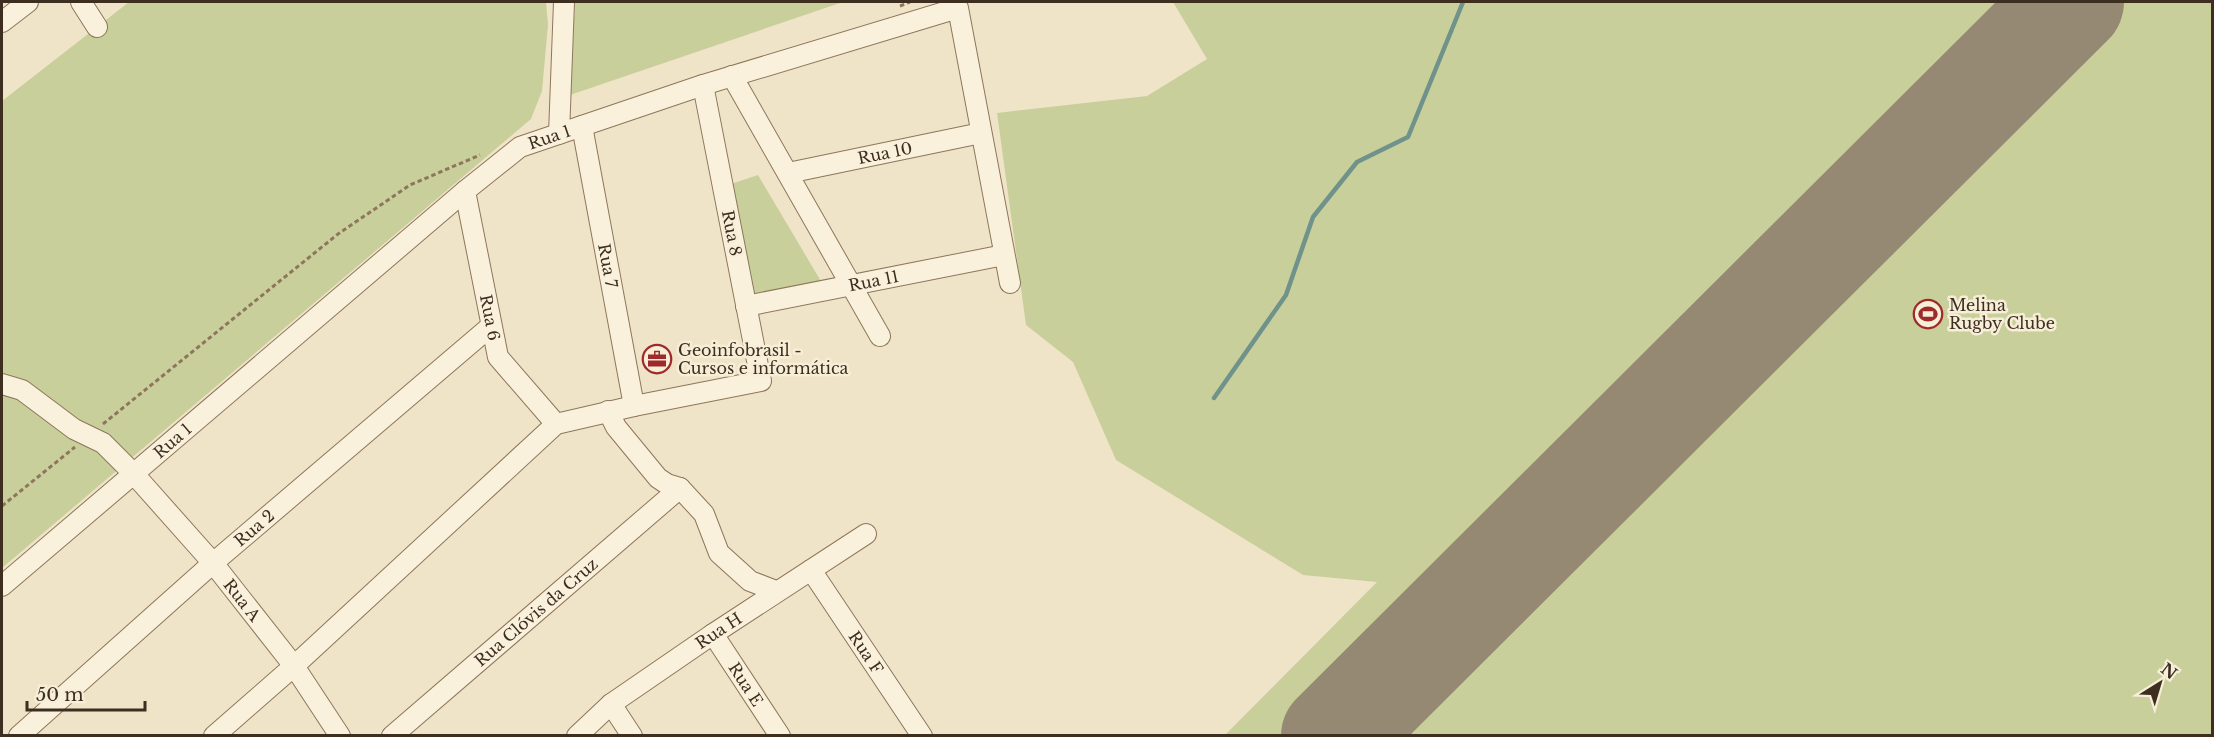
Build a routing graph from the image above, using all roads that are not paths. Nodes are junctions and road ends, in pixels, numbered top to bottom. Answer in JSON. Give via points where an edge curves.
{"nodes":[{"id":1,"x":28,"y":2,"type":"edge"},
{"id":2,"x":81,"y":2,"type":"edge"},
{"id":3,"x":564,"y":2,"type":"edge"},
{"id":4,"x":2,"y":22,"type":"edge"},
{"id":5,"x":97,"y":27,"type":"dead end"},
{"id":6,"x":732,"y":76,"type":"junction"},
{"id":7,"x":703,"y":85,"type":"junction"},
{"id":8,"x":582,"y":126,"type":"junction"},
{"id":9,"x":981,"y":133,"type":"junction"},
{"id":10,"x":559,"y":134,"type":"junction"},
{"id":11,"x":788,"y":173,"type":"junction"},
{"id":12,"x":465,"y":191,"type":"junction"},
{"id":13,"x":1004,"y":255,"type":"junction"},
{"id":14,"x":1010,"y":283,"type":"dead end"},
{"id":15,"x":851,"y":285,"type":"junction"},
{"id":16,"x":746,"y":306,"type":"junction"},
{"id":17,"x":491,"y":326,"type":"junction"},
{"id":18,"x":880,"y":336,"type":"dead end"},
{"id":19,"x":2,"y":384,"type":"edge"},
{"id":20,"x":634,"y":406,"type":"junction"},
{"id":21,"x":608,"y":411,"type":"junction"},
{"id":22,"x":556,"y":424,"type":"junction"},
{"id":23,"x":133,"y":473,"type":"junction"},
{"id":24,"x":680,"y":488,"type":"junction"},
{"id":25,"x":866,"y":534,"type":"dead end"},
{"id":26,"x":213,"y":563,"type":"junction"},
{"id":27,"x":811,"y":570,"type":"junction"},
{"id":28,"x":2,"y":586,"type":"edge"},
{"id":29,"x":776,"y":591,"type":"junction"},
{"id":30,"x":713,"y":634,"type":"junction"},
{"id":31,"x":294,"y":666,"type":"junction"},
{"id":32,"x":611,"y":704,"type":"junction"},
{"id":33,"x":19,"y":735,"type":"edge"},
{"id":34,"x":214,"y":735,"type":"edge"},
{"id":35,"x":340,"y":735,"type":"edge"},
{"id":36,"x":392,"y":735,"type":"edge"},
{"id":37,"x":577,"y":735,"type":"edge"},
{"id":38,"x":632,"y":735,"type":"edge"},
{"id":39,"x":780,"y":735,"type":"edge"},
{"id":40,"x":922,"y":735,"type":"edge"}],
"edges":[{"from":1,"to":4,"type":"street"},
{"from":2,"to":5,"type":"street"},
{"from":3,"to":10,"type":"street"},
{"from":6,"to":7,"type":"street","name":"Rua 1"},
{"from":6,"to":9,"type":"street","name":"Rua 1","via":[[958,8]]},
{"from":6,"to":11,"type":"street"},
{"from":7,"to":8,"type":"street","name":"Rua 1"},
{"from":7,"to":16,"type":"street","name":"Rua 8"},
{"from":8,"to":10,"type":"street","name":"Rua 1"},
{"from":8,"to":20,"type":"street","name":"Rua 7"},
{"from":9,"to":11,"type":"street","name":"Rua 10"},
{"from":9,"to":13,"type":"street","name":"Rua 1"},
{"from":10,"to":12,"type":"street","name":"Rua 1","via":[[520,147]]},
{"from":11,"to":15,"type":"street"},
{"from":12,"to":17,"type":"street","name":"Rua 6"},
{"from":12,"to":23,"type":"street","name":"Rua 1"},
{"from":13,"to":14,"type":"street","name":"Rua 1"},
{"from":13,"to":15,"type":"street","name":"Rua 11"},
{"from":15,"to":16,"type":"street","name":"Rua 11"},
{"from":15,"to":18,"type":"street"},
{"from":16,"to":20,"type":"street","name":"Rua 8","via":[[761,381]]},
{"from":17,"to":22,"type":"street","name":"Rua 6","via":[[498,357]]},
{"from":17,"to":26,"type":"street","name":"Rua 2"},
{"from":19,"to":23,"type":"street","name":"Rua A","via":[[22,390],[74,429],[103,443]]},
{"from":20,"to":21,"type":"street"},
{"from":21,"to":22,"type":"street"},
{"from":21,"to":24,"type":"street","via":[[616,427],[658,478]]},
{"from":22,"to":31,"type":"street"},
{"from":23,"to":26,"type":"street","name":"Rua A"},
{"from":23,"to":28,"type":"street","name":"Rua 1"},
{"from":24,"to":29,"type":"street","via":[[704,514],[719,553],[750,581]]},
{"from":24,"to":36,"type":"street","name":"Rua Clóvis da Cruz"},
{"from":25,"to":27,"type":"street","name":"Rua H"},
{"from":26,"to":31,"type":"street","name":"Rua A"},
{"from":26,"to":33,"type":"street","name":"Rua 2"},
{"from":27,"to":29,"type":"street","name":"Rua H"},
{"from":27,"to":40,"type":"street","name":"Rua F"},
{"from":29,"to":30,"type":"street","name":"Rua H"},
{"from":30,"to":32,"type":"street","name":"Rua H"},
{"from":30,"to":39,"type":"street","name":"Rua E"},
{"from":31,"to":34,"type":"street"},
{"from":31,"to":35,"type":"street","name":"Rua A"},
{"from":32,"to":37,"type":"street","name":"Rua H"},
{"from":32,"to":38,"type":"street"}]}
